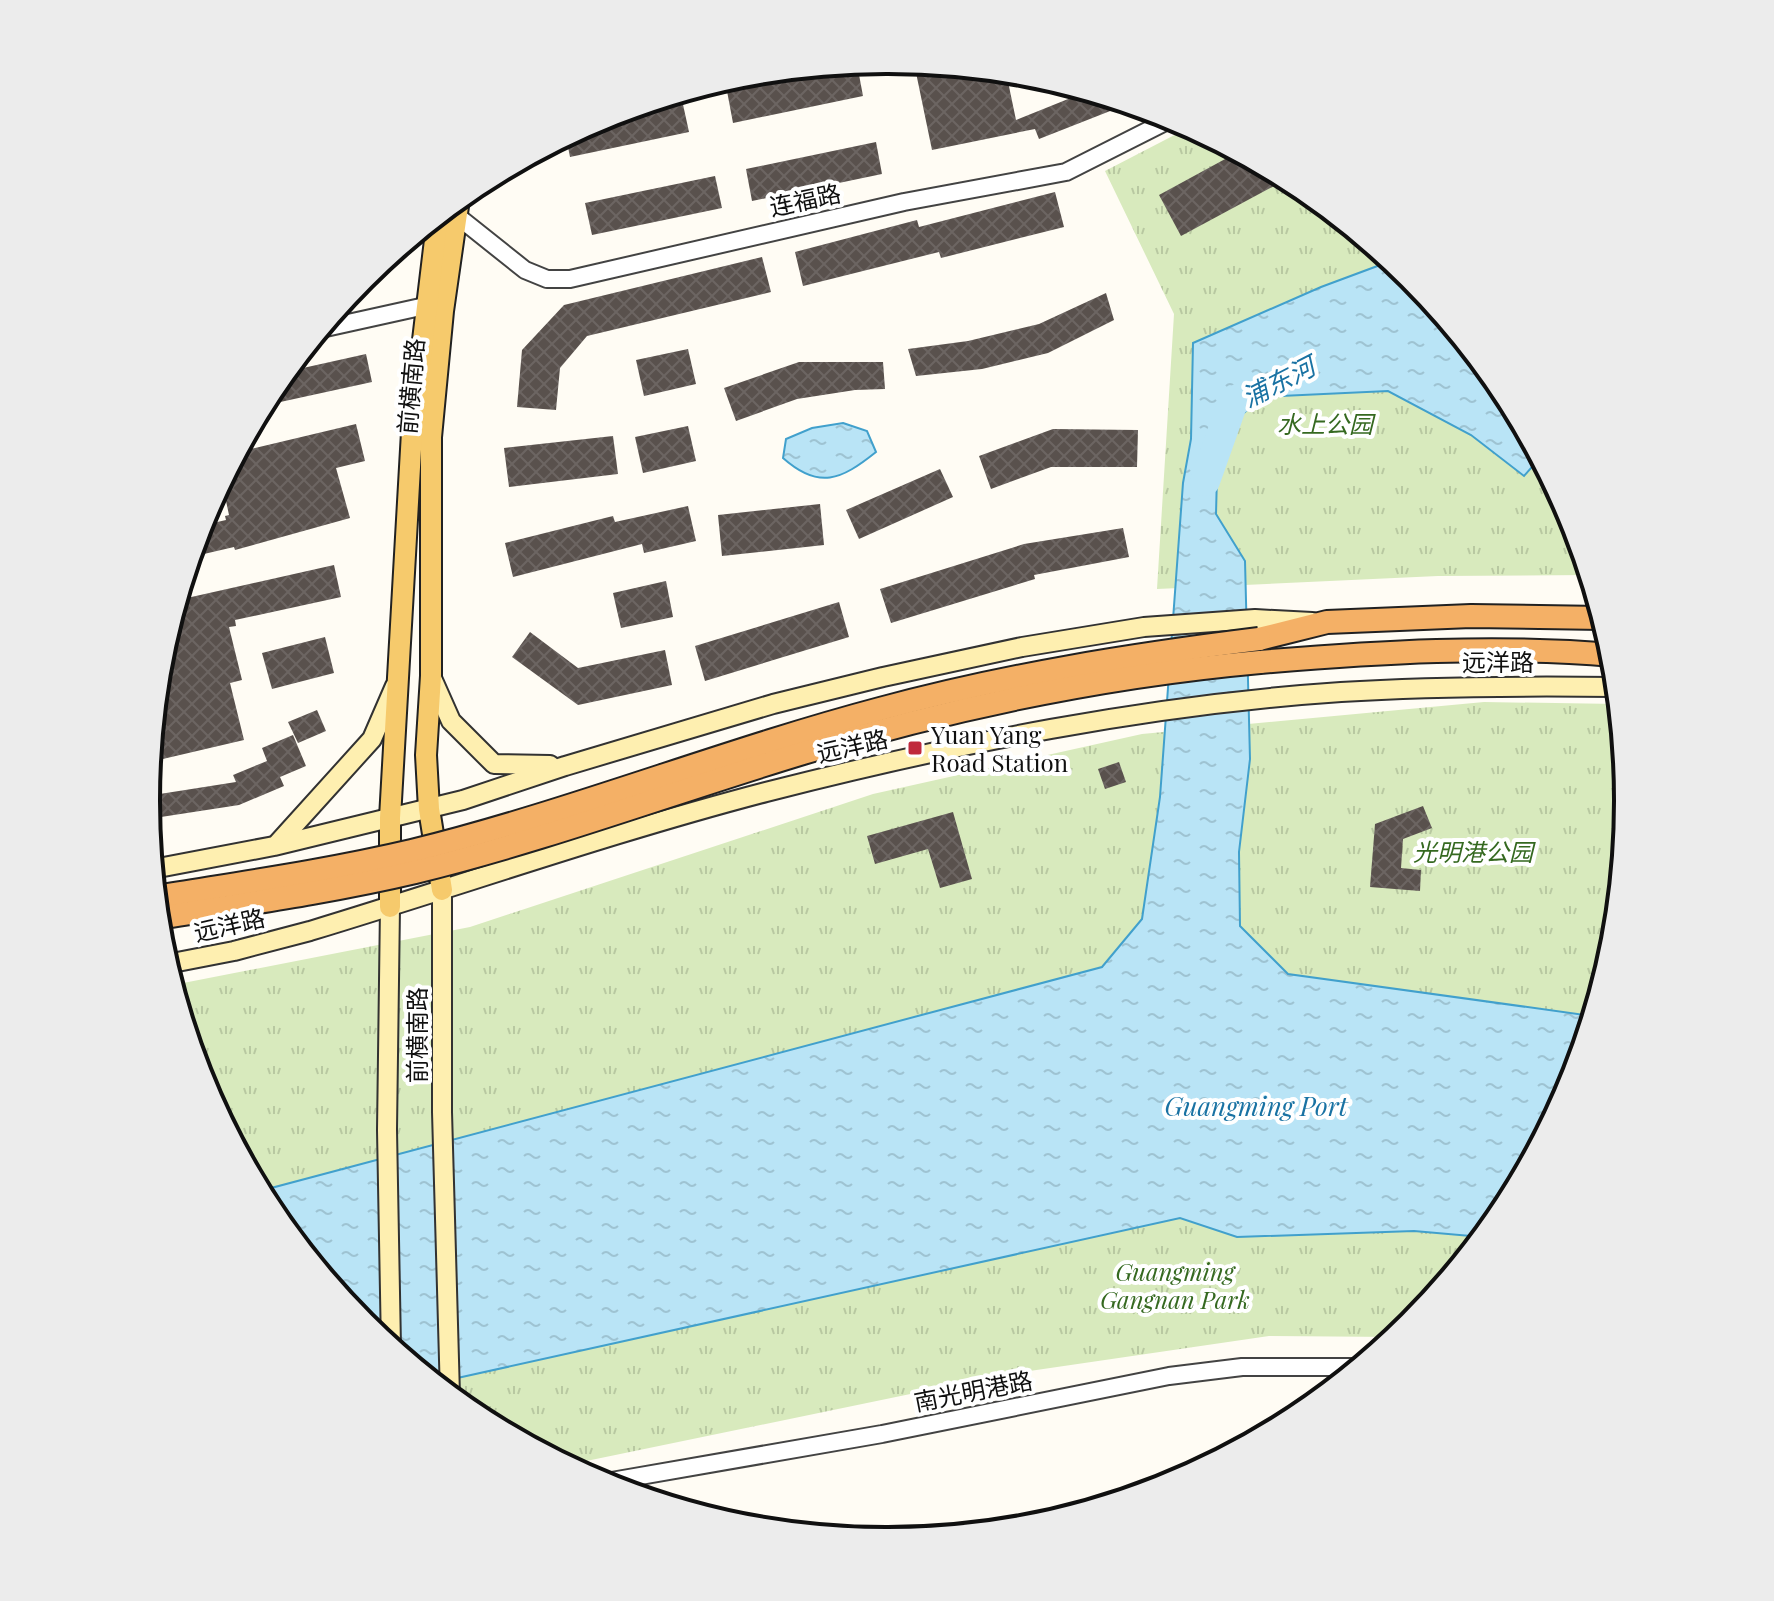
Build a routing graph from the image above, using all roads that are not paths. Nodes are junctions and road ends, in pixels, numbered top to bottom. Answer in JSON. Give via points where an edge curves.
{"nodes":[{"id":1,"x":1157,"y":126,"type":"edge"},
{"id":2,"x":457,"y":215,"type":"edge"},
{"id":3,"x":450,"y":220,"type":"edge"},
{"id":4,"x":448,"y":222,"type":"edge"},
{"id":5,"x":425,"y":306,"type":"junction"},
{"id":6,"x":337,"y":325,"type":"edge"},
{"id":7,"x":1590,"y":618,"type":"edge"},
{"id":8,"x":1257,"y":629,"type":"junction"},
{"id":9,"x":1599,"y":654,"type":"edge"},
{"id":10,"x":431,"y":676,"type":"junction"},
{"id":11,"x":398,"y":679,"type":"junction"},
{"id":12,"x":1604,"y":687,"type":"edge"},
{"id":13,"x":565,"y":766,"type":"junction"},
{"id":14,"x":429,"y":809,"type":"junction"},
{"id":15,"x":390,"y":818,"type":"junction"},
{"id":16,"x":274,"y":846,"type":"junction"},
{"id":17,"x":164,"y":867,"type":"edge"},
{"id":18,"x":442,"y":890,"type":"junction"},
{"id":19,"x":167,"y":895,"type":"edge"},
{"id":20,"x":390,"y":907,"type":"junction"},
{"id":21,"x":170,"y":916,"type":"edge"},
{"id":22,"x":179,"y":962,"type":"edge"},
{"id":23,"x":391,"y":1331,"type":"edge"},
{"id":24,"x":1341,"y":1367,"type":"edge"},
{"id":25,"x":450,"y":1380,"type":"edge"},
{"id":26,"x":627,"y":1478,"type":"edge"}],
"edges":[{"from":1,"to":2,"type":"street","name":"连福路","via":[[1066,172],[875,208],[570,279],[547,279],[525,270]]},
{"from":3,"to":10,"type":"main road","name":"前横南路","via":[[431,437]]},
{"from":4,"to":5,"type":"main road","name":"前横南路"},
{"from":5,"to":6,"type":"street"},
{"from":5,"to":11,"type":"main road","name":"前横南路"},
{"from":7,"to":8,"type":"highway","name":"远洋路","via":[[1471,616]]},
{"from":8,"to":13,"type":"main road","name":"远洋路","via":[[1144,627],[1036,644],[773,704]]},
{"from":8,"to":19,"type":"highway","bridge":true,"via":[[969,687],[798,733],[412,851]]},
{"from":9,"to":21,"type":"highway","name":"远洋路","bridge":true,"via":[[1490,649],[1363,654],[1144,676],[970,708],[806,752],[415,872]]},
{"from":10,"to":13,"type":"main road","name":"前横南路","via":[[451,721],[494,764]]},
{"from":10,"to":14,"type":"main road","name":"前横南路"},
{"from":11,"to":15,"type":"main road","name":"前横南路"},
{"from":11,"to":16,"type":"main road","name":"前横南路","via":[[372,739]]},
{"from":12,"to":18,"type":"main road","name":"远洋路","via":[[1416,688],[1149,713],[966,746],[777,790]]},
{"from":13,"to":14,"type":"main road","name":"远洋路"},
{"from":14,"to":15,"type":"main road","name":"远洋路"},
{"from":14,"to":18,"type":"main road","name":"前横南路"},
{"from":15,"to":16,"type":"main road","name":"远洋路"},
{"from":15,"to":20,"type":"main road","name":"前横南路"},
{"from":16,"to":17,"type":"main road","name":"远洋路"},
{"from":18,"to":20,"type":"main road","name":"远洋路"},
{"from":18,"to":25,"type":"main road","name":"前横南路"},
{"from":20,"to":22,"type":"main road","name":"远洋路","via":[[264,944]]},
{"from":20,"to":23,"type":"main road","name":"前横南路"},
{"from":24,"to":26,"type":"street","name":"南光明港路","via":[[1242,1367],[1169,1376]]}]}
